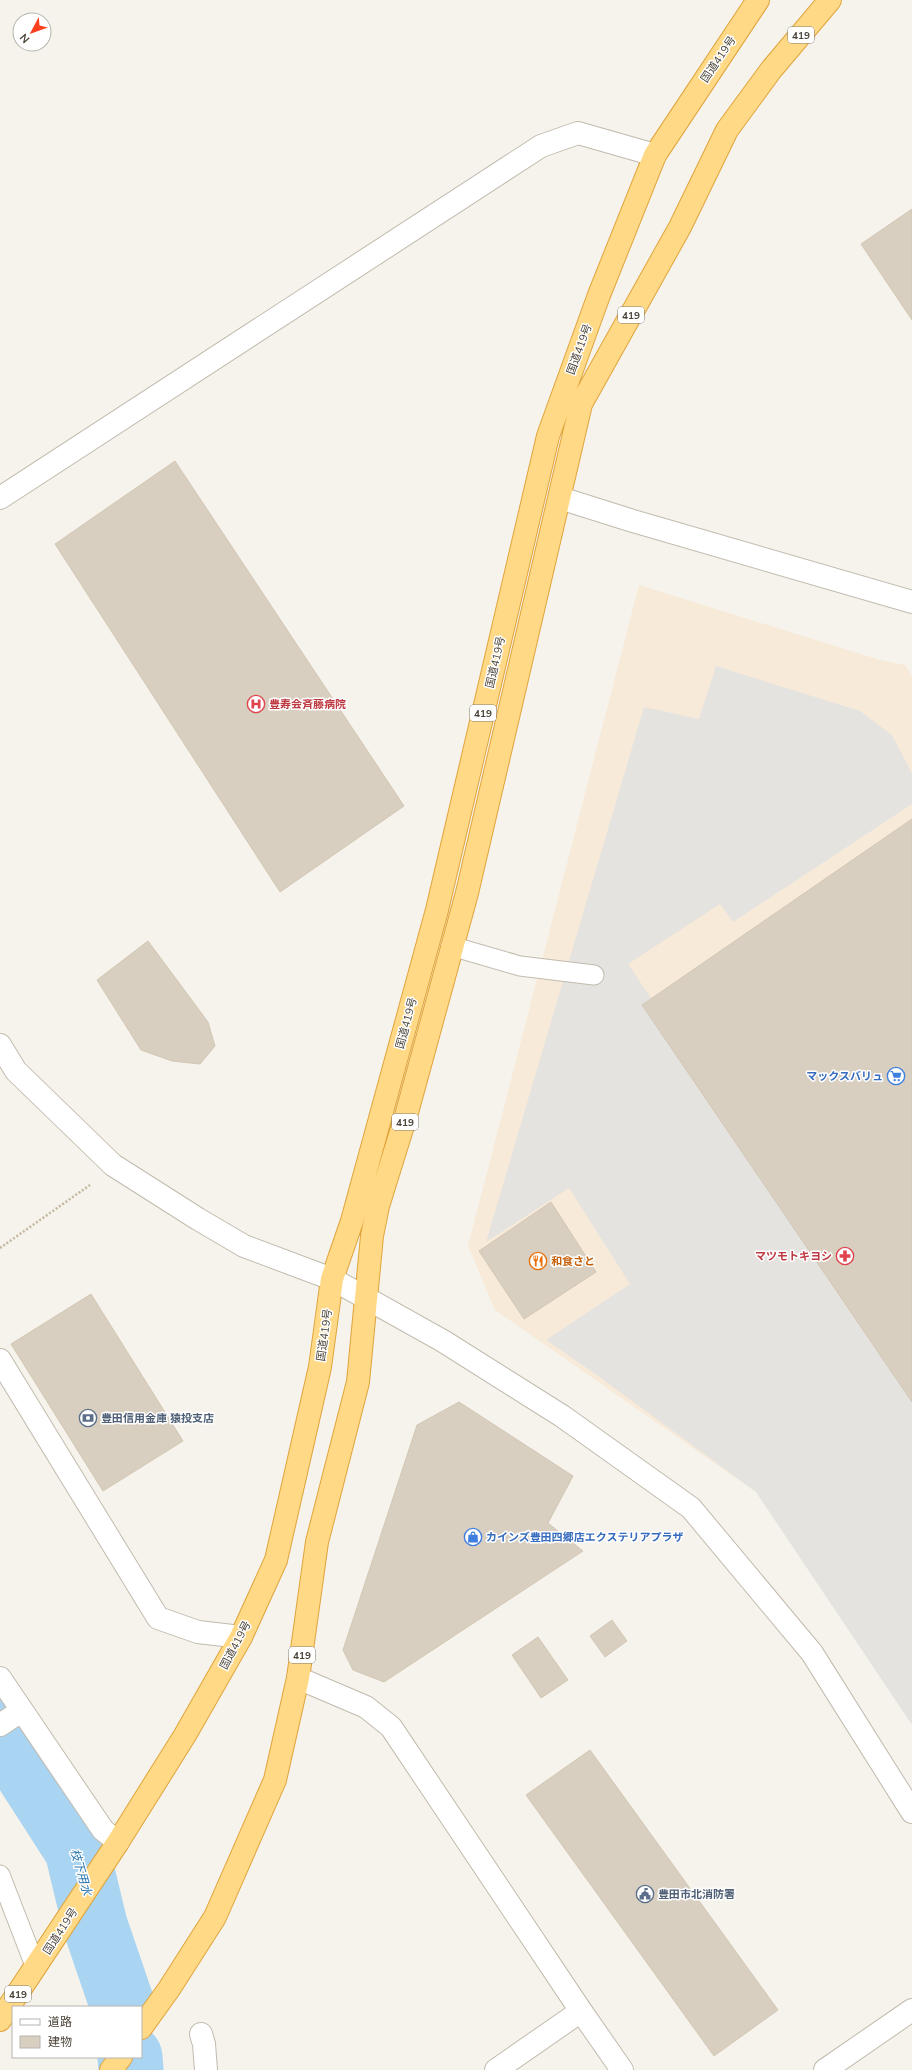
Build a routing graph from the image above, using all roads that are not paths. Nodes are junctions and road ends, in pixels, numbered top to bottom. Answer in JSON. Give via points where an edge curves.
{"nodes":[{"id":1,"x":758,"y":0,"type":"edge"},
{"id":2,"x":830,"y":0,"type":"edge"},
{"id":3,"x":655,"y":155,"type":"junction"},
{"id":4,"x":0,"y":498,"type":"edge"},
{"id":5,"x":560,"y":498,"type":"junction"},
{"id":6,"x":912,"y":602,"type":"edge"},
{"id":7,"x":451,"y":946,"type":"junction"},
{"id":8,"x":594,"y":975,"type":"dead end"},
{"id":9,"x":0,"y":1045,"type":"edge"},
{"id":10,"x":332,"y":1279,"type":"junction"},
{"id":11,"x":367,"y":1299,"type":"junction"},
{"id":12,"x":0,"y":1360,"type":"edge"},
{"id":13,"x":241,"y":1637,"type":"junction"},
{"id":14,"x":0,"y":1678,"type":"edge"},
{"id":15,"x":298,"y":1678,"type":"junction"},
{"id":16,"x":21,"y":1711,"type":"junction"},
{"id":17,"x":2,"y":1724,"type":"edge"},
{"id":18,"x":912,"y":1812,"type":"edge"},
{"id":19,"x":118,"y":1842,"type":"junction"},
{"id":20,"x":0,"y":1875,"type":"edge"},
{"id":21,"x":36,"y":1968,"type":"junction"},
{"id":22,"x":912,"y":2010,"type":"edge"},
{"id":23,"x":580,"y":2011,"type":"junction"},
{"id":24,"x":0,"y":2020,"type":"edge"},
{"id":25,"x":142,"y":2027,"type":"edge"},
{"id":26,"x":201,"y":2034,"type":"dead end"},
{"id":27,"x":120,"y":2058,"type":"edge"},
{"id":28,"x":111,"y":2070,"type":"edge"},
{"id":29,"x":206,"y":2070,"type":"edge"},
{"id":30,"x":496,"y":2070,"type":"edge"},
{"id":31,"x":622,"y":2070,"type":"edge"},
{"id":32,"x":825,"y":2070,"type":"edge"}],
"edges":[{"from":1,"to":3,"type":"highway","name":"国道419号","number":"419"},
{"from":2,"to":5,"type":"highway","number":"419","via":[[727,130],[680,227],[581,404]]},
{"from":3,"to":4,"type":"street","via":[[578,133],[540,146]]},
{"from":3,"to":10,"type":"highway","name":"国道419号","number":"419","via":[[599,295],[548,436],[437,910],[352,1221]]},
{"from":5,"to":6,"type":"street","via":[[640,524]]},
{"from":5,"to":7,"type":"highway","number":"419","via":[[466,893]]},
{"from":7,"to":8,"type":"lane","via":[[520,966]]},
{"from":7,"to":11,"type":"highway","number":"419","via":[[406,1116],[378,1206],[372,1236]]},
{"from":9,"to":10,"type":"street","via":[[16,1071],[112,1165],[244,1246]]},
{"from":10,"to":11,"type":"street"},
{"from":10,"to":13,"type":"highway","name":"国道419号","number":"419","via":[[320,1367],[276,1560]]},
{"from":11,"to":15,"type":"highway","number":"419","via":[[358,1382],[317,1542]]},
{"from":11,"to":18,"type":"street","via":[[443,1341],[562,1416],[691,1508],[812,1653]]},
{"from":12,"to":13,"type":"street","via":[[158,1618],[198,1632]]},
{"from":13,"to":19,"type":"highway","name":"国道419号","number":"419","via":[[185,1735]]},
{"from":14,"to":16,"type":"street"},
{"from":15,"to":23,"type":"street","via":[[366,1707],[391,1726]]},
{"from":15,"to":25,"type":"highway","number":"419","via":[[275,1780],[215,1917]]},
{"from":16,"to":17,"type":"street"},
{"from":16,"to":19,"type":"street","via":[[103,1830]]},
{"from":19,"to":21,"type":"highway","name":"国道419号","number":"419"},
{"from":20,"to":21,"type":"lane"},
{"from":21,"to":24,"type":"highway","name":"国道419号","number":"419"},
{"from":22,"to":32,"type":"street"},
{"from":23,"to":30,"type":"street"},
{"from":23,"to":31,"type":"street"},
{"from":26,"to":29,"type":"street"},
{"from":27,"to":28,"type":"highway"}]}
